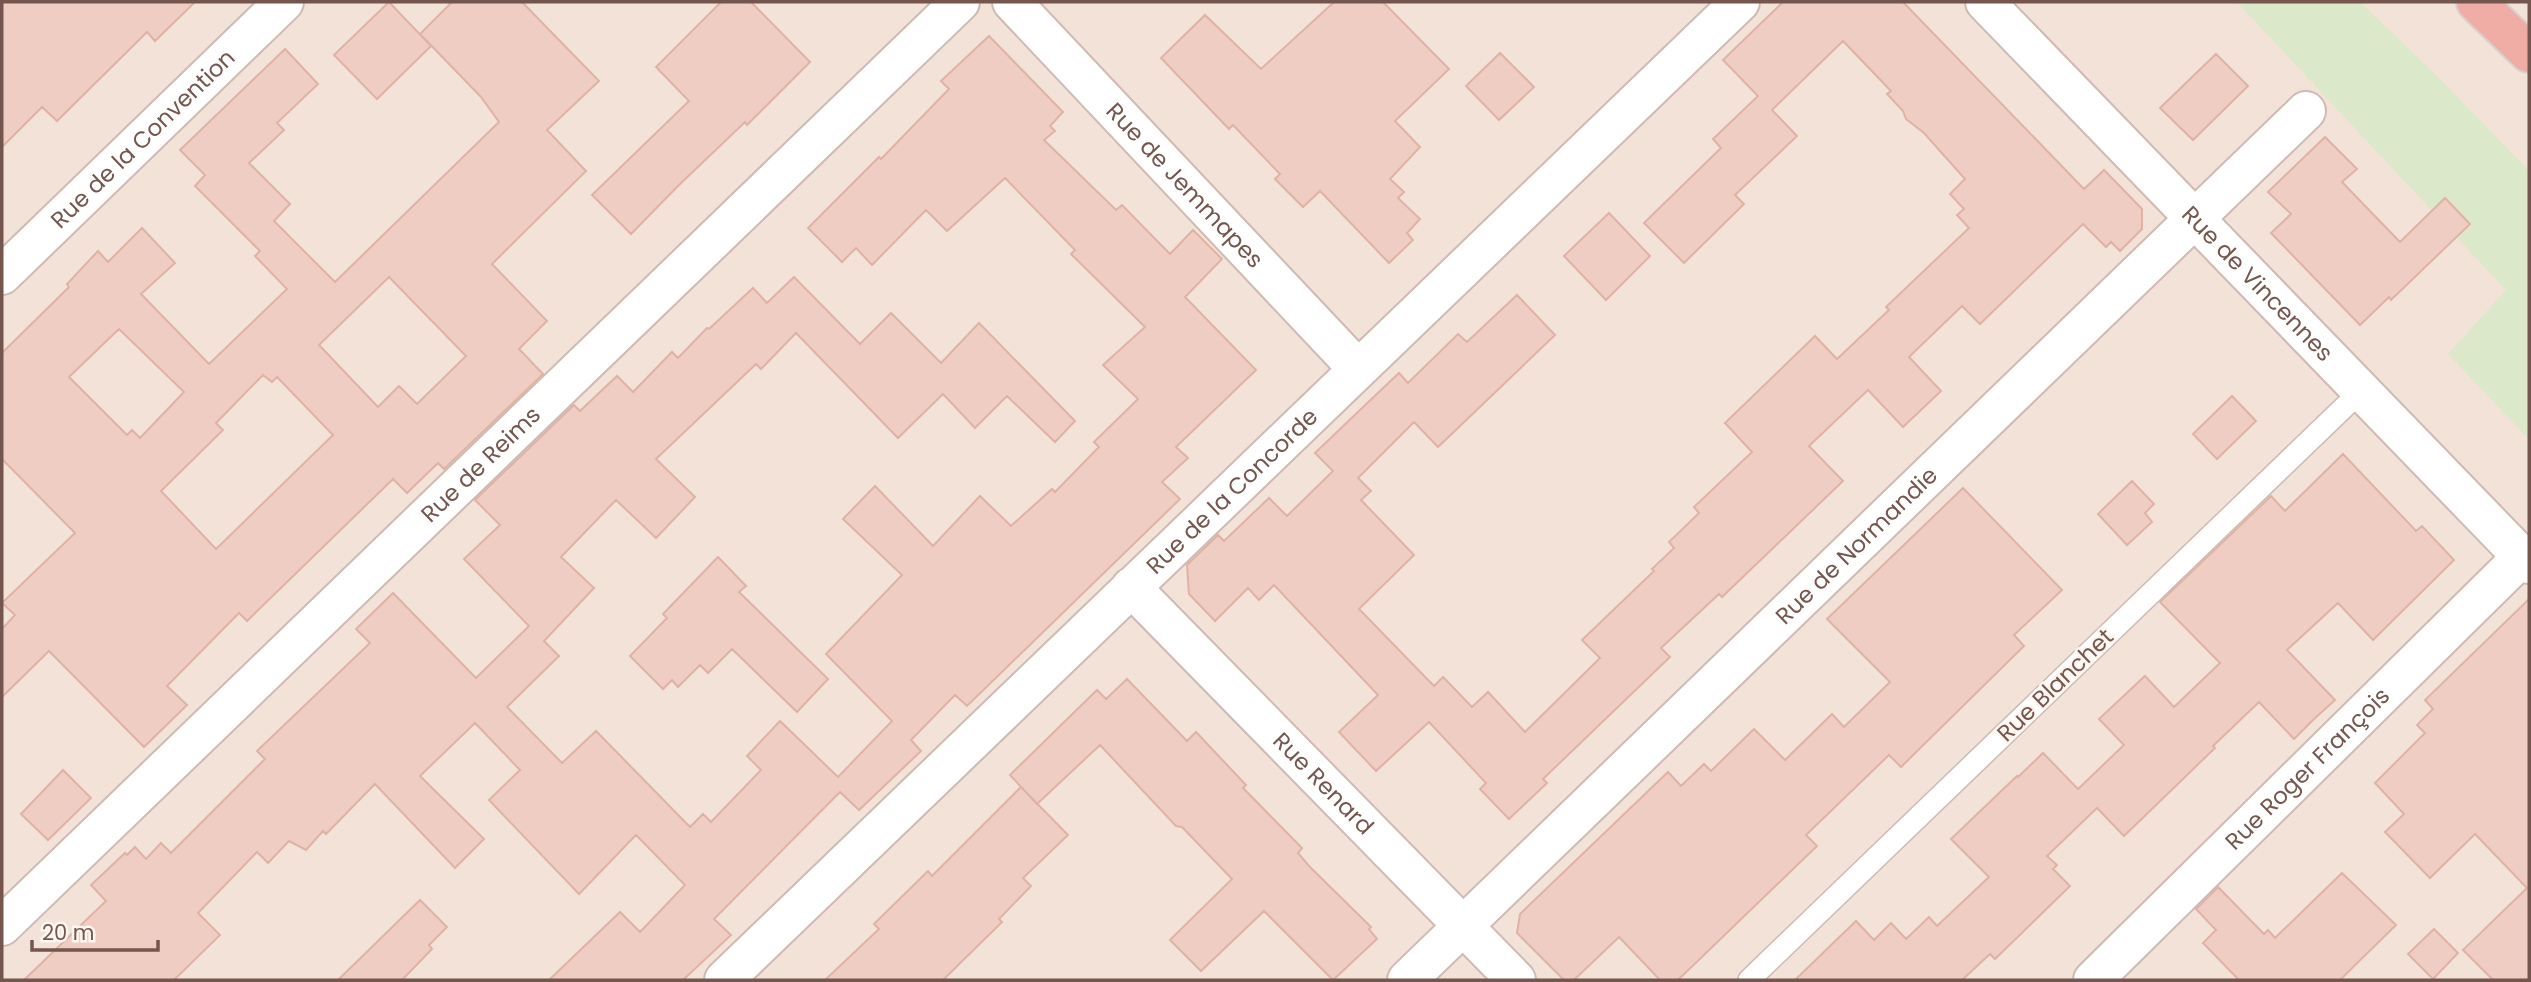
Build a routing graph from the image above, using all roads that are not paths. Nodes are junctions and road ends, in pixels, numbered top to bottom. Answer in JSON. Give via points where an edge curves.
{"nodes":[{"id":1,"x":284,"y":2,"type":"edge"},
{"id":2,"x":960,"y":2,"type":"edge"},
{"id":3,"x":1012,"y":2,"type":"edge"},
{"id":4,"x":1740,"y":2,"type":"edge"},
{"id":5,"x":1985,"y":2,"type":"edge"},
{"id":6,"x":2476,"y":2,"type":"edge"},
{"id":7,"x":2529,"y":53,"type":"edge"},
{"id":8,"x":2306,"y":111,"type":"dead end"},
{"id":9,"x":2194,"y":219,"type":"junction"},
{"id":10,"x":2,"y":275,"type":"edge"},
{"id":11,"x":1357,"y":368,"type":"junction"},
{"id":12,"x":2361,"y":391,"type":"junction"},
{"id":13,"x":2526,"y":560,"type":"edge"},
{"id":14,"x":1131,"y":587,"type":"junction"},
{"id":15,"x":2,"y":926,"type":"edge"},
{"id":16,"x":1463,"y":926,"type":"junction"},
{"id":17,"x":724,"y":980,"type":"edge"},
{"id":18,"x":1407,"y":980,"type":"edge"},
{"id":19,"x":1516,"y":980,"type":"edge"},
{"id":20,"x":1749,"y":980,"type":"edge"},
{"id":21,"x":2093,"y":980,"type":"edge"}],
"edges":[{"from":1,"to":10,"type":"street","name":"Rue de la Convention"},
{"from":2,"to":15,"type":"street","name":"Rue de Reims"},
{"from":3,"to":11,"type":"street","name":"Rue de Jemmapes"},
{"from":4,"to":11,"type":"street","name":"Rue de la Concorde"},
{"from":5,"to":9,"type":"street","name":"Rue de Vincennes"},
{"from":6,"to":7,"type":"highway"},
{"from":8,"to":9,"type":"street","name":"Rue de Normandie"},
{"from":9,"to":12,"type":"street","name":"Rue de Vincennes"},
{"from":9,"to":16,"type":"street","name":"Rue de Normandie"},
{"from":11,"to":14,"type":"street","name":"Rue de la Concorde"},
{"from":12,"to":13,"type":"street","name":"Rue de Vincennes"},
{"from":12,"to":20,"type":"lane","name":"Rue Blanchet"},
{"from":13,"to":21,"type":"street","name":"Rue Roger François"},
{"from":14,"to":16,"type":"street","name":"Rue Renard"},
{"from":14,"to":17,"type":"street","name":"Rue de la Concorde"},
{"from":16,"to":18,"type":"street","name":"Rue de Normandie"},
{"from":16,"to":19,"type":"street","name":"Rue Renard"}]}
